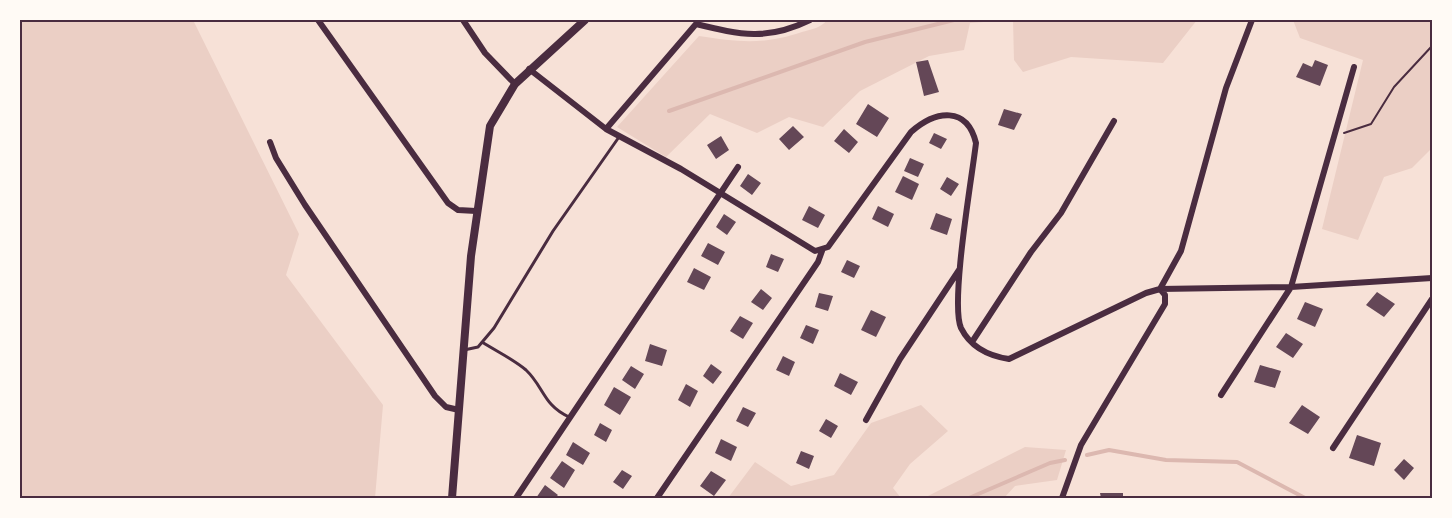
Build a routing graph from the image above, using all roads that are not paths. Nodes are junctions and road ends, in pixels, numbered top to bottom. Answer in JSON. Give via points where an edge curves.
{"nodes":[{"id":1,"x":318,"y":20,"type":"edge"},
{"id":2,"x":463,"y":20,"type":"edge"},
{"id":3,"x":585,"y":20,"type":"edge"},
{"id":4,"x":810,"y":20,"type":"edge"},
{"id":5,"x":1252,"y":20,"type":"edge"},
{"id":6,"x":698,"y":22,"type":"edge"},
{"id":7,"x":1354,"y":68,"type":"dead end"},
{"id":8,"x":529,"y":69,"type":"junction"},
{"id":9,"x":515,"y":84,"type":"junction"},
{"id":10,"x":1114,"y":121,"type":"dead end"},
{"id":11,"x":606,"y":129,"type":"junction"},
{"id":12,"x":619,"y":136,"type":"junction"},
{"id":13,"x":270,"y":142,"type":"dead end"},
{"id":14,"x":738,"y":167,"type":"dead end"},
{"id":15,"x":722,"y":194,"type":"junction"},
{"id":16,"x":476,"y":211,"type":"junction"},
{"id":17,"x":822,"y":251,"type":"junction"},
{"id":18,"x":961,"y":268,"type":"junction"},
{"id":19,"x":1432,"y":278,"type":"edge"},
{"id":20,"x":1291,"y":287,"type":"junction"},
{"id":21,"x":1160,"y":289,"type":"junction"},
{"id":22,"x":1432,"y":299,"type":"edge"},
{"id":23,"x":482,"y":342,"type":"junction"},
{"id":24,"x":972,"y":342,"type":"junction"},
{"id":25,"x":463,"y":350,"type":"junction"},
{"id":26,"x":1221,"y":395,"type":"dead end"},
{"id":27,"x":459,"y":410,"type":"junction"},
{"id":28,"x":571,"y":418,"type":"junction"},
{"id":29,"x":866,"y":420,"type":"dead end"},
{"id":30,"x":1333,"y":448,"type":"dead end"},
{"id":31,"x":452,"y":498,"type":"edge"},
{"id":32,"x":516,"y":498,"type":"edge"},
{"id":33,"x":657,"y":498,"type":"edge"},
{"id":34,"x":1062,"y":498,"type":"edge"}],
"edges":[{"from":1,"to":16,"type":"street","via":[[448,203],[458,210]]},
{"from":2,"to":9,"type":"street","via":[[485,53]]},
{"from":3,"to":8,"type":"street"},
{"from":4,"to":6,"type":"street","via":[[768,36],[740,35]]},
{"from":5,"to":21,"type":"street","via":[[1226,88],[1181,251]]},
{"from":6,"to":11,"type":"street"},
{"from":7,"to":20,"type":"street"},
{"from":8,"to":9,"type":"street"},
{"from":8,"to":11,"type":"street"},
{"from":9,"to":16,"type":"street","via":[[490,126]]},
{"from":10,"to":24,"type":"street","via":[[1061,213]]},
{"from":11,"to":12,"type":"street"},
{"from":12,"to":15,"type":"street"},
{"from":12,"to":23,"type":"lane"},
{"from":13,"to":27,"type":"street","via":[[305,205],[435,396],[446,407]]},
{"from":14,"to":15,"type":"street"},
{"from":15,"to":17,"type":"street","via":[[808,247]]},
{"from":15,"to":28,"type":"street"},
{"from":16,"to":25,"type":"street"},
{"from":17,"to":18,"type":"street","via":[[828,248],[911,132],[931,118],[954,116],[973,129],[976,144]]},
{"from":17,"to":33,"type":"street"},
{"from":18,"to":24,"type":"street","via":[[958,314],[961,328]]},
{"from":18,"to":29,"type":"street","via":[[900,359]]},
{"from":19,"to":20,"type":"street"},
{"from":20,"to":21,"type":"street"},
{"from":20,"to":26,"type":"street"},
{"from":21,"to":24,"type":"street","via":[[1009,359],[987,356]]},
{"from":21,"to":34,"type":"street","via":[[1165,304],[1081,445]]},
{"from":22,"to":30,"type":"street"},
{"from":23,"to":25,"type":"lane","via":[[478,347]]},
{"from":23,"to":28,"type":"lane","via":[[526,371],[556,412]]},
{"from":25,"to":27,"type":"street"},
{"from":27,"to":31,"type":"street"},
{"from":28,"to":32,"type":"street"}]}
